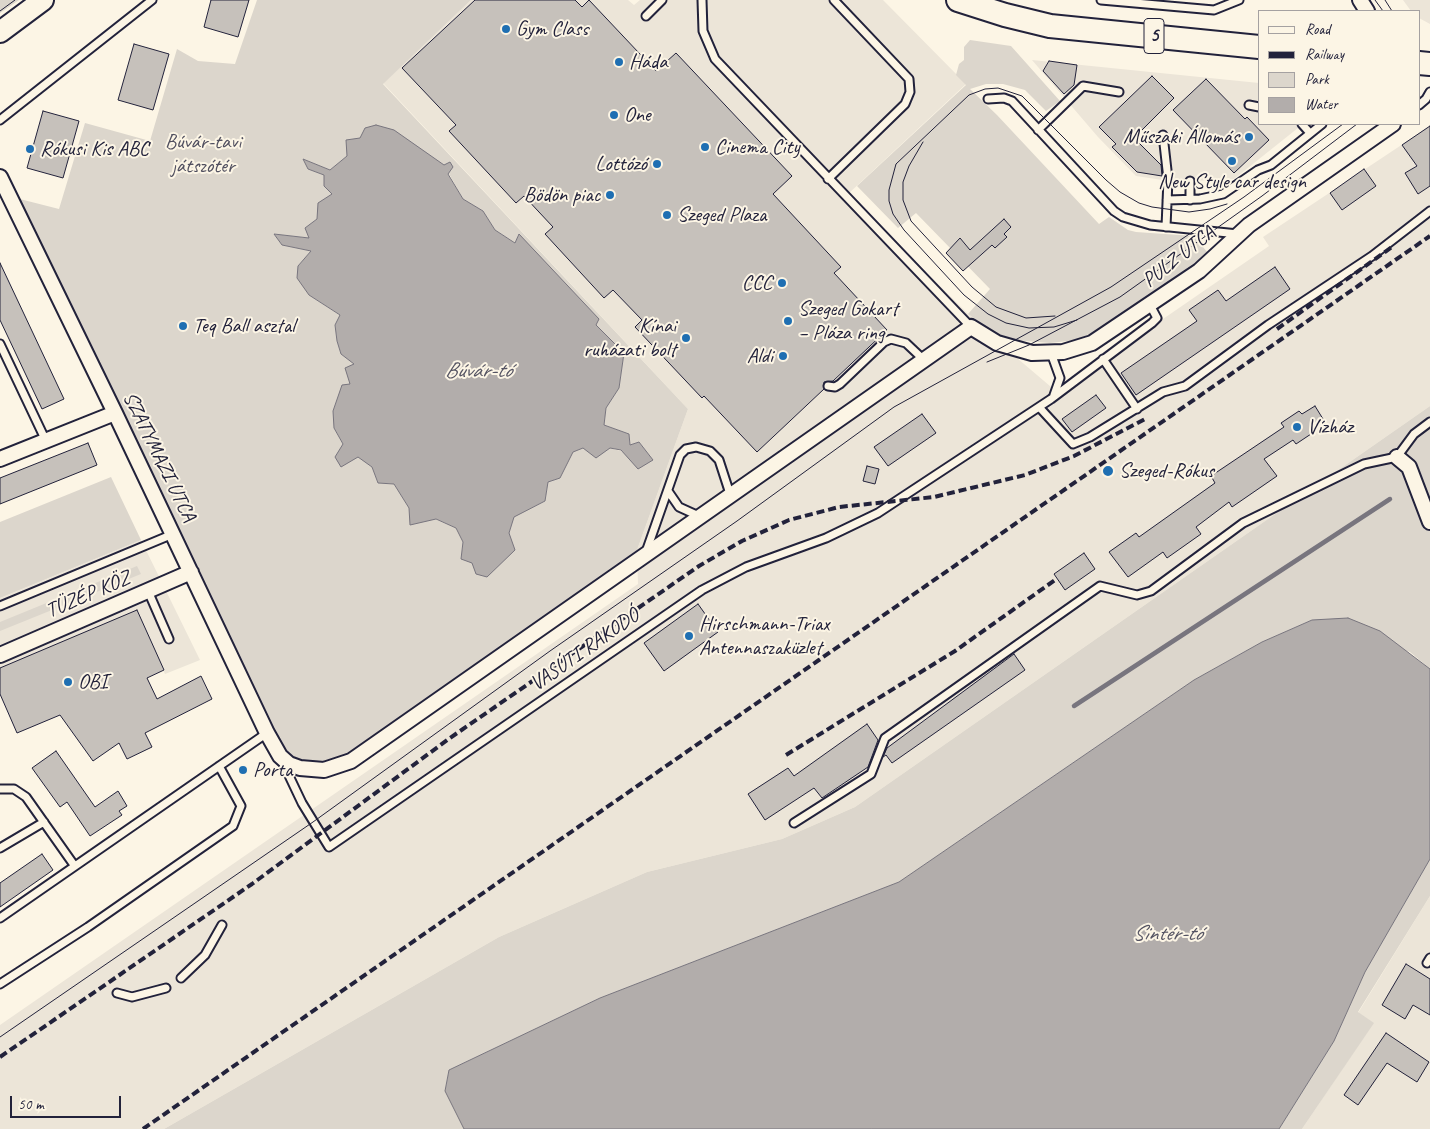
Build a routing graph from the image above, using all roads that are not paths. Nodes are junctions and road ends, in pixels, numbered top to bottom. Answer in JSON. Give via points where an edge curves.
{"nodes":[{"id":1,"x":43,"y":0,"type":"edge"},
{"id":2,"x":152,"y":0,"type":"edge"},
{"id":3,"x":662,"y":0,"type":"edge"},
{"id":4,"x":702,"y":0,"type":"edge"},
{"id":5,"x":834,"y":0,"type":"edge"},
{"id":6,"x":958,"y":0,"type":"edge"},
{"id":7,"x":986,"y":0,"type":"edge"},
{"id":8,"x":1101,"y":0,"type":"edge"},
{"id":9,"x":1238,"y":0,"type":"edge"},
{"id":10,"x":1005,"y":15,"type":"junction"},
{"id":11,"x":646,"y":16,"type":"dead end"},
{"id":12,"x":0,"y":32,"type":"edge"},
{"id":13,"x":1258,"y":47,"type":"edge"},
{"id":14,"x":1119,"y":92,"type":"dead end"},
{"id":15,"x":988,"y":99,"type":"dead end"},
{"id":16,"x":1249,"y":105,"type":"dead end"},
{"id":17,"x":1258,"y":107,"type":"edge"},
{"id":18,"x":0,"y":120,"type":"edge"},
{"id":19,"x":1303,"y":125,"type":"edge"},
{"id":20,"x":1321,"y":125,"type":"edge"},
{"id":21,"x":1392,"y":125,"type":"edge"},
{"id":22,"x":1038,"y":130,"type":"junction"},
{"id":23,"x":1310,"y":133,"type":"junction"},
{"id":24,"x":1163,"y":135,"type":"dead end"},
{"id":25,"x":0,"y":177,"type":"edge"},
{"id":26,"x":828,"y":180,"type":"junction"},
{"id":27,"x":1190,"y":181,"type":"dead end"},
{"id":28,"x":4,"y":199,"type":"edge"},
{"id":29,"x":1167,"y":200,"type":"junction"},
{"id":30,"x":1190,"y":200,"type":"junction"},
{"id":31,"x":1430,"y":211,"type":"edge"},
{"id":32,"x":1166,"y":227,"type":"junction"},
{"id":33,"x":1239,"y":234,"type":"junction"},
{"id":34,"x":1150,"y":305,"type":"junction"},
{"id":35,"x":971,"y":328,"type":"junction"},
{"id":36,"x":0,"y":344,"type":"edge"},
{"id":37,"x":1051,"y":353,"type":"junction"},
{"id":38,"x":1103,"y":359,"type":"junction"},
{"id":39,"x":924,"y":361,"type":"junction"},
{"id":40,"x":828,"y":386,"type":"dead end"},
{"id":41,"x":1051,"y":399,"type":"junction"},
{"id":42,"x":1039,"y":407,"type":"junction"},
{"id":43,"x":1137,"y":409,"type":"junction"},
{"id":44,"x":115,"y":413,"type":"junction"},
{"id":45,"x":1430,"y":422,"type":"edge"},
{"id":46,"x":46,"y":440,"type":"junction"},
{"id":47,"x":1397,"y":457,"type":"junction"},
{"id":48,"x":0,"y":459,"type":"edge"},
{"id":49,"x":668,"y":491,"type":"junction"},
{"id":50,"x":731,"y":497,"type":"junction"},
{"id":51,"x":702,"y":517,"type":"junction"},
{"id":52,"x":1430,"y":522,"type":"edge"},
{"id":53,"x":173,"y":534,"type":"junction"},
{"id":54,"x":644,"y":555,"type":"junction"},
{"id":55,"x":191,"y":572,"type":"junction"},
{"id":56,"x":148,"y":591,"type":"junction"},
{"id":57,"x":0,"y":606,"type":"edge"},
{"id":58,"x":169,"y":639,"type":"dead end"},
{"id":59,"x":0,"y":655,"type":"edge"},
{"id":60,"x":267,"y":733,"type":"junction"},
{"id":61,"x":280,"y":756,"type":"junction"},
{"id":62,"x":218,"y":766,"type":"junction"},
{"id":63,"x":0,"y":789,"type":"edge"},
{"id":64,"x":44,"y":822,"type":"junction"},
{"id":65,"x":794,"y":823,"type":"dead end"},
{"id":66,"x":0,"y":848,"type":"edge"},
{"id":67,"x":74,"y":865,"type":"junction"},
{"id":68,"x":0,"y":918,"type":"edge"},
{"id":69,"x":222,"y":925,"type":"dead end"},
{"id":70,"x":181,"y":978,"type":"dead end"},
{"id":71,"x":0,"y":984,"type":"edge"},
{"id":72,"x":166,"y":988,"type":"dead end"},
{"id":73,"x":117,"y":993,"type":"dead end"}],
"edges":[{"from":1,"to":12,"type":"main road"},
{"from":2,"to":18,"type":"lane"},
{"from":3,"to":11,"type":"lane"},
{"from":4,"to":26,"type":"lane","via":[[704,31],[715,59]]},
{"from":5,"to":26,"type":"lane","via":[[910,79],[910,92],[905,104]]},
{"from":6,"to":10,"type":"main road","number":"5"},
{"from":7,"to":10,"type":"lane"},
{"from":8,"to":9,"type":"lane","via":[[1214,10]]},
{"from":10,"to":13,"type":"main road","number":"5","via":[[1050,26]]},
{"from":14,"to":22,"type":"lane","via":[[1083,86]]},
{"from":15,"to":22,"type":"lane","via":[[1012,101]]},
{"from":16,"to":17,"type":"lane"},
{"from":19,"to":23,"type":"lane"},
{"from":20,"to":23,"type":"lane"},
{"from":21,"to":33,"type":"street","name":"PULZ UTCA"},
{"from":22,"to":32,"type":"lane","via":[[1114,210],[1133,221]]},
{"from":23,"to":30,"type":"lane","via":[[1272,165],[1258,170],[1232,188],[1211,197]]},
{"from":24,"to":29,"type":"lane"},
{"from":25,"to":28,"type":"street","name":"SZATYMAZI UTCA"},
{"from":26,"to":35,"type":"lane"},
{"from":27,"to":30,"type":"lane"},
{"from":28,"to":44,"type":"street","name":"SZATYMAZI UTCA"},
{"from":29,"to":30,"type":"lane"},
{"from":29,"to":32,"type":"lane"},
{"from":31,"to":43,"type":"lane","via":[[1372,256],[1268,325],[1185,386],[1163,392]]},
{"from":32,"to":33,"type":"lane"},
{"from":33,"to":34,"type":"street","name":"PULZ UTCA","via":[[1199,270]]},
{"from":34,"to":37,"type":"street","name":"PULZ UTCA","via":[[1092,343]]},
{"from":34,"to":38,"type":"lane","name":"VASÚTI RAKODÓ","via":[[1156,314],[1155,321]]},
{"from":35,"to":37,"type":"street","name":"PULZ UTCA","via":[[1007,347],[1032,353]]},
{"from":35,"to":39,"type":"street"},
{"from":36,"to":46,"type":"lane"},
{"from":37,"to":41,"type":"lane","via":[[1060,378]]},
{"from":38,"to":41,"type":"lane","name":"VASÚTI RAKODÓ"},
{"from":38,"to":43,"type":"lane"},
{"from":39,"to":40,"type":"lane","via":[[906,342],[891,339],[840,384]]},
{"from":39,"to":50,"type":"street"},
{"from":41,"to":42,"type":"lane","name":"VASÚTI RAKODÓ"},
{"from":42,"to":43,"type":"lane","via":[[1073,444]]},
{"from":42,"to":61,"type":"lane","name":"VASÚTI RAKODÓ","via":[[878,513],[826,538],[746,566],[702,590],[329,847],[302,804]]},
{"from":44,"to":46,"type":"street"},
{"from":44,"to":53,"type":"street","name":"SZATYMAZI UTCA"},
{"from":45,"to":47,"type":"lane","via":[[1414,434]]},
{"from":46,"to":48,"type":"street"},
{"from":47,"to":52,"type":"street","via":[[1409,467]]},
{"from":47,"to":65,"type":"lane","via":[[1364,464],[1243,523],[1151,591],[1137,595],[1100,586],[885,738],[870,774]]},
{"from":49,"to":50,"type":"lane","via":[[680,455],[686,449],[696,447],[710,451],[719,460]]},
{"from":49,"to":51,"type":"lane","via":[[679,507]]},
{"from":49,"to":54,"type":"lane"},
{"from":50,"to":51,"type":"street"},
{"from":51,"to":54,"type":"street"},
{"from":53,"to":55,"type":"street","name":"SZATYMAZI UTCA"},
{"from":53,"to":57,"type":"lane"},
{"from":54,"to":61,"type":"street","via":[[351,761],[338,767],[312,770],[290,764]]},
{"from":55,"to":56,"type":"street","name":"TÜZÉP KÖZ"},
{"from":55,"to":60,"type":"street","name":"SZATYMAZI UTCA"},
{"from":56,"to":58,"type":"lane"},
{"from":56,"to":59,"type":"street","name":"TÜZÉP KÖZ"},
{"from":60,"to":61,"type":"street","name":"SZATYMAZI UTCA"},
{"from":60,"to":62,"type":"lane"},
{"from":62,"to":67,"type":"lane"},
{"from":62,"to":71,"type":"lane","via":[[241,806],[233,826]]},
{"from":63,"to":64,"type":"lane","via":[[14,789],[26,796]]},
{"from":64,"to":66,"type":"lane"},
{"from":64,"to":67,"type":"lane"},
{"from":67,"to":68,"type":"lane"},
{"from":69,"to":70,"type":"lane","via":[[205,955]]},
{"from":72,"to":73,"type":"lane","via":[[132,997]]}]}
